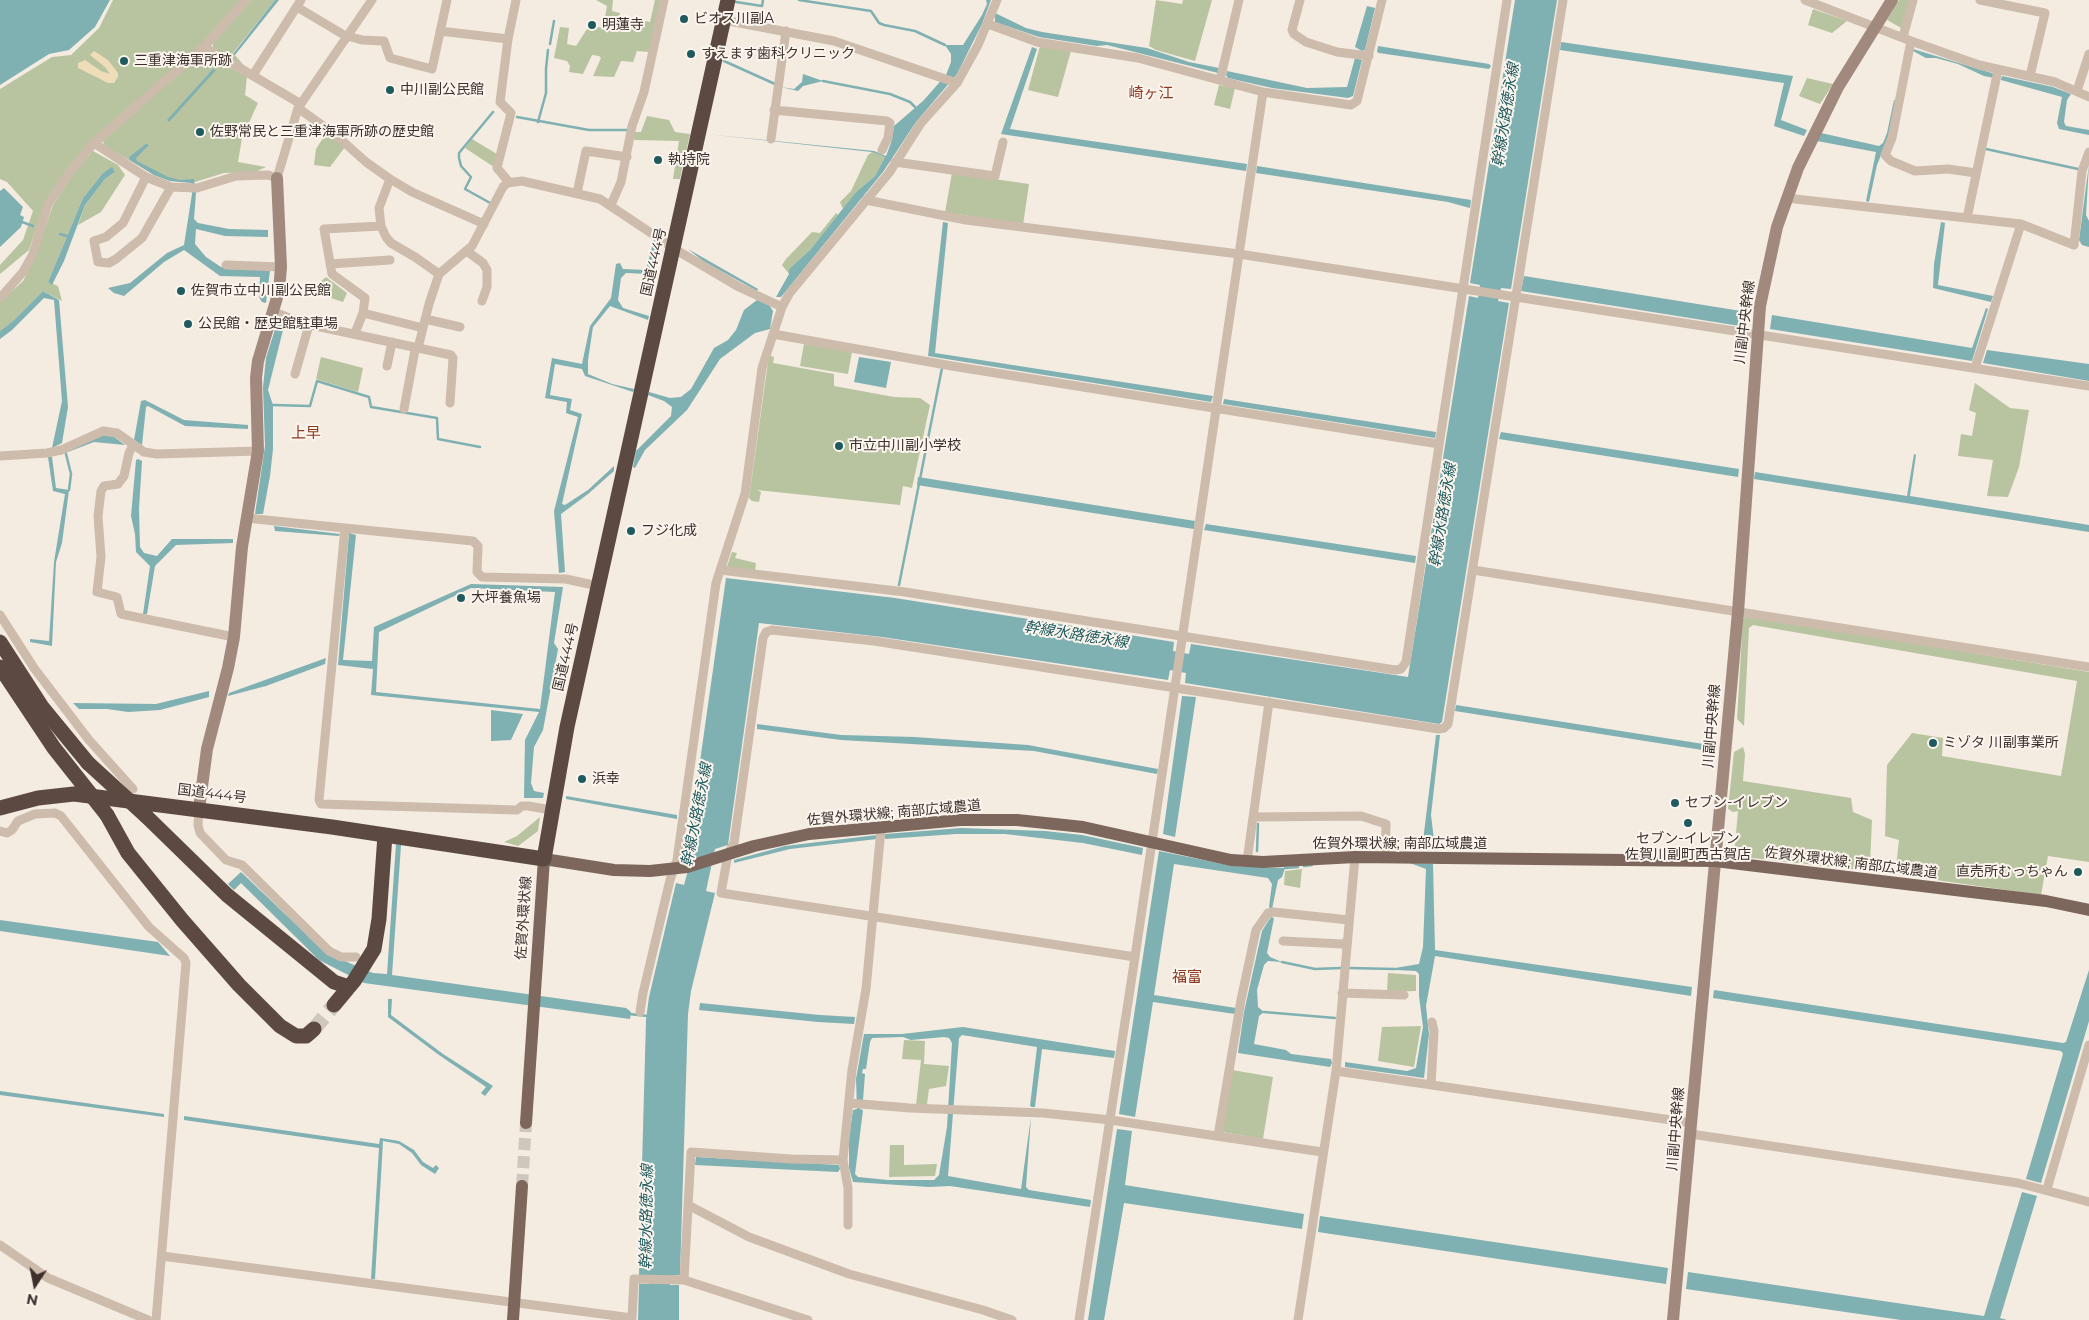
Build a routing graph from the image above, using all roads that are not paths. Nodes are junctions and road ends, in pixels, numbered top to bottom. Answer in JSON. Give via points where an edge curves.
{"nodes":[{"id":1,"x":246,"y":0,"type":"edge"},
{"id":2,"x":372,"y":0,"type":"edge"},
{"id":3,"x":447,"y":0,"type":"edge"},
{"id":4,"x":516,"y":0,"type":"edge"},
{"id":5,"x":664,"y":0,"type":"edge"},
{"id":6,"x":728,"y":0,"type":"edge"},
{"id":7,"x":997,"y":0,"type":"edge"},
{"id":8,"x":1239,"y":0,"type":"edge"},
{"id":9,"x":1300,"y":0,"type":"edge"},
{"id":10,"x":1382,"y":0,"type":"edge"},
{"id":11,"x":1507,"y":0,"type":"edge"},
{"id":12,"x":1563,"y":0,"type":"edge"},
{"id":13,"x":1805,"y":0,"type":"edge"},
{"id":14,"x":1892,"y":0,"type":"edge"},
{"id":15,"x":1913,"y":0,"type":"edge"},
{"id":16,"x":1980,"y":0,"type":"edge"},
{"id":17,"x":299,"y":4,"type":"edge"},
{"id":18,"x":724,"y":20,"type":"junction"},
{"id":19,"x":988,"y":24,"type":"junction"},
{"id":20,"x":1875,"y":26,"type":"junction"},
{"id":21,"x":440,"y":31,"type":"junction"},
{"id":22,"x":786,"y":31,"type":"junction"},
{"id":23,"x":349,"y":35,"type":"junction"},
{"id":24,"x":508,"y":39,"type":"junction"},
{"id":25,"x":1907,"y":39,"type":"junction"},
{"id":26,"x":204,"y":47,"type":"junction"},
{"id":27,"x":2089,"y":54,"type":"edge"},
{"id":28,"x":1369,"y":56,"type":"junction"},
{"id":29,"x":1998,"y":70,"type":"junction"},
{"id":30,"x":252,"y":75,"type":"junction"},
{"id":31,"x":2030,"y":76,"type":"junction"},
{"id":32,"x":1220,"y":80,"type":"junction"},
{"id":33,"x":957,"y":83,"type":"junction"},
{"id":34,"x":1263,"y":92,"type":"junction"},
{"id":35,"x":2077,"y":92,"type":"junction"},
{"id":36,"x":2089,"y":97,"type":"edge"},
{"id":37,"x":300,"y":106,"type":"junction"},
{"id":38,"x":774,"y":110,"type":"junction"},
{"id":39,"x":771,"y":138,"type":"dead end"},
{"id":40,"x":1003,"y":142,"type":"dead end"},
{"id":41,"x":94,"y":143,"type":"junction"},
{"id":42,"x":900,"y":152,"type":"junction"},
{"id":43,"x":2089,"y":152,"type":"edge"},
{"id":44,"x":627,"y":157,"type":"junction"},
{"id":45,"x":895,"y":162,"type":"junction"},
{"id":46,"x":1976,"y":173,"type":"junction"},
{"id":47,"x":146,"y":177,"type":"junction"},
{"id":48,"x":277,"y":178,"type":"junction"},
{"id":49,"x":390,"y":179,"type":"junction"},
{"id":50,"x":509,"y":182,"type":"junction"},
{"id":51,"x":171,"y":187,"type":"junction"},
{"id":52,"x":578,"y":192,"type":"junction"},
{"id":53,"x":1786,"y":198,"type":"junction"},
{"id":54,"x":866,"y":200,"type":"junction"},
{"id":55,"x":610,"y":205,"type":"junction"},
{"id":56,"x":1967,"y":218,"type":"junction"},
{"id":57,"x":484,"y":224,"type":"junction"},
{"id":58,"x":2021,"y":224,"type":"junction"},
{"id":59,"x":381,"y":226,"type":"junction"},
{"id":60,"x":673,"y":248,"type":"junction"},
{"id":61,"x":468,"y":252,"type":"junction"},
{"id":62,"x":1239,"y":254,"type":"junction"},
{"id":63,"x":390,"y":260,"type":"dead end"},
{"id":64,"x":330,"y":264,"type":"junction"},
{"id":65,"x":226,"y":265,"type":"dead end"},
{"id":66,"x":281,"y":267,"type":"junction"},
{"id":67,"x":439,"y":274,"type":"junction"},
{"id":68,"x":1462,"y":288,"type":"junction"},
{"id":69,"x":1516,"y":297,"type":"junction"},
{"id":70,"x":0,"y":298,"type":"edge"},
{"id":71,"x":482,"y":301,"type":"dead end"},
{"id":72,"x":782,"y":307,"type":"junction"},
{"id":73,"x":274,"y":312,"type":"junction"},
{"id":74,"x":364,"y":313,"type":"junction"},
{"id":75,"x":424,"y":323,"type":"junction"},
{"id":76,"x":309,"y":324,"type":"junction"},
{"id":77,"x":460,"y":327,"type":"dead end"},
{"id":78,"x":355,"y":333,"type":"junction"},
{"id":79,"x":773,"y":334,"type":"junction"},
{"id":80,"x":1756,"y":334,"type":"junction"},
{"id":81,"x":392,"y":342,"type":"junction"},
{"id":82,"x":418,"y":348,"type":"junction"},
{"id":83,"x":387,"y":366,"type":"dead end"},
{"id":84,"x":1975,"y":368,"type":"junction"},
{"id":85,"x":295,"y":374,"type":"dead end"},
{"id":86,"x":2089,"y":386,"type":"edge"},
{"id":87,"x":450,"y":403,"type":"dead end"},
{"id":88,"x":1216,"y":408,"type":"junction"},
{"id":89,"x":404,"y":409,"type":"dead end"},
{"id":90,"x":1439,"y":444,"type":"junction"},
{"id":91,"x":133,"y":445,"type":"junction"},
{"id":92,"x":258,"y":451,"type":"junction"},
{"id":93,"x":0,"y":456,"type":"edge"},
{"id":94,"x":246,"y":518,"type":"junction"},
{"id":95,"x":345,"y":528,"type":"junction"},
{"id":96,"x":720,"y":570,"type":"junction"},
{"id":97,"x":1472,"y":570,"type":"junction"},
{"id":98,"x":598,"y":586,"type":"junction"},
{"id":99,"x":1738,"y":612,"type":"junction"},
{"id":100,"x":0,"y":615,"type":"edge"},
{"id":101,"x":1183,"y":636,"type":"junction"},
{"id":102,"x":234,"y":637,"type":"junction"},
{"id":103,"x":0,"y":642,"type":"edge"},
{"id":104,"x":0,"y":666,"type":"edge"},
{"id":105,"x":2089,"y":667,"type":"edge"},
{"id":106,"x":1175,"y":687,"type":"junction"},
{"id":107,"x":1269,"y":702,"type":"junction"},
{"id":108,"x":133,"y":789,"type":"dead end"},
{"id":109,"x":0,"y":808,"type":"edge"},
{"id":110,"x":199,"y":809,"type":"junction"},
{"id":111,"x":552,"y":810,"type":"junction"},
{"id":112,"x":1254,"y":817,"type":"junction"},
{"id":113,"x":881,"y":829,"type":"junction"},
{"id":114,"x":0,"y":831,"type":"edge"},
{"id":115,"x":385,"y":835,"type":"junction"},
{"id":116,"x":1153,"y":842,"type":"junction"},
{"id":117,"x":722,"y":856,"type":"junction"},
{"id":118,"x":1355,"y":857,"type":"junction"},
{"id":119,"x":1385,"y":857,"type":"junction"},
{"id":120,"x":544,"y":859,"type":"junction"},
{"id":121,"x":1247,"y":861,"type":"junction"},
{"id":122,"x":1715,"y":862,"type":"junction"},
{"id":123,"x":681,"y":868,"type":"junction"},
{"id":124,"x":2089,"y":910,"type":"edge"},
{"id":125,"x":873,"y":917,"type":"junction"},
{"id":126,"x":1349,"y":920,"type":"junction"},
{"id":127,"x":1283,"y":941,"type":"dead end"},
{"id":128,"x":1347,"y":941,"type":"junction"},
{"id":129,"x":356,"y":957,"type":"dead end"},
{"id":130,"x":1135,"y":957,"type":"junction"},
{"id":131,"x":349,"y":987,"type":"junction"},
{"id":132,"x":1342,"y":993,"type":"junction"},
{"id":133,"x":1404,"y":995,"type":"dead end"},
{"id":134,"x":334,"y":1006,"type":"tunnel mouth"},
{"id":135,"x":640,"y":1012,"type":"dead end"},
{"id":136,"x":1432,"y":1022,"type":"dead end"},
{"id":137,"x":314,"y":1029,"type":"tunnel mouth"},
{"id":138,"x":2089,"y":1045,"type":"edge"},
{"id":139,"x":1336,"y":1071,"type":"junction"},
{"id":140,"x":1431,"y":1085,"type":"junction"},
{"id":141,"x":856,"y":1104,"type":"junction"},
{"id":142,"x":1111,"y":1120,"type":"junction"},
{"id":143,"x":526,"y":1123,"type":"tunnel mouth"},
{"id":144,"x":1692,"y":1129,"type":"junction"},
{"id":145,"x":1218,"y":1136,"type":"junction"},
{"id":146,"x":1322,"y":1152,"type":"junction"},
{"id":147,"x":843,"y":1160,"type":"junction"},
{"id":148,"x":522,"y":1186,"type":"tunnel mouth"},
{"id":149,"x":2047,"y":1189,"type":"junction"},
{"id":150,"x":2089,"y":1202,"type":"edge"},
{"id":151,"x":688,"y":1205,"type":"junction"},
{"id":152,"x":848,"y":1225,"type":"dead end"},
{"id":153,"x":0,"y":1245,"type":"edge"},
{"id":154,"x":162,"y":1256,"type":"junction"},
{"id":155,"x":684,"y":1280,"type":"junction"},
{"id":156,"x":514,"y":1303,"type":"junction"},
{"id":157,"x":148,"y":1320,"type":"edge"},
{"id":158,"x":156,"y":1320,"type":"edge"},
{"id":159,"x":514,"y":1320,"type":"edge"},
{"id":160,"x":808,"y":1320,"type":"edge"},
{"id":161,"x":1012,"y":1320,"type":"edge"},
{"id":162,"x":1080,"y":1320,"type":"edge"},
{"id":163,"x":1298,"y":1320,"type":"edge"},
{"id":164,"x":1673,"y":1320,"type":"edge"}],
"edges":[{"from":1,"to":26,"type":"street"},
{"from":2,"to":23,"type":"street"},
{"from":3,"to":21,"type":"street"},
{"from":4,"to":24,"type":"street"},
{"from":5,"to":44,"type":"street"},
{"from":6,"to":18,"type":"highway","name":"国道444号"},
{"from":7,"to":19,"type":"street"},
{"from":8,"to":32,"type":"street"},
{"from":9,"to":28,"type":"street","via":[[1292,30],[1294,34],[1306,42],[1337,52]]},
{"from":10,"to":28,"type":"street"},
{"from":11,"to":68,"type":"street"},
{"from":12,"to":69,"type":"street"},
{"from":13,"to":20,"type":"street"},
{"from":14,"to":20,"type":"street","name":"川副中央幹線"},
{"from":15,"to":25,"type":"street"},
{"from":16,"to":31,"type":"street","via":[[2044,13]]},
{"from":17,"to":23,"type":"street","via":[[344,35]]},
{"from":17,"to":30,"type":"street"},
{"from":18,"to":22,"type":"street"},
{"from":18,"to":60,"type":"highway","name":"国道444号"},
{"from":19,"to":32,"type":"street","via":[[1037,42],[1138,58]]},
{"from":19,"to":33,"type":"street"},
{"from":20,"to":25,"type":"street"},
{"from":20,"to":53,"type":"street","name":"川副中央幹線","via":[[1812,136]]},
{"from":21,"to":23,"type":"street","via":[[432,69],[390,58],[384,41],[362,40]]},
{"from":21,"to":24,"type":"street"},
{"from":22,"to":33,"type":"street","via":[[834,41]]},
{"from":22,"to":38,"type":"street"},
{"from":23,"to":37,"type":"street"},
{"from":24,"to":50,"type":"street","via":[[500,102],[511,113],[497,168]]},
{"from":25,"to":29,"type":"street"},
{"from":25,"to":46,"type":"street","via":[[1892,138],[1885,156],[1915,171],[1948,169]]},
{"from":26,"to":30,"type":"street"},
{"from":26,"to":41,"type":"street"},
{"from":27,"to":35,"type":"street"},
{"from":28,"to":34,"type":"street","via":[[1357,101],[1351,105]]},
{"from":29,"to":31,"type":"street"},
{"from":29,"to":46,"type":"street"},
{"from":30,"to":37,"type":"street"},
{"from":31,"to":35,"type":"street","via":[[2056,82]]},
{"from":32,"to":34,"type":"street"},
{"from":33,"to":42,"type":"street"},
{"from":34,"to":62,"type":"street"},
{"from":35,"to":36,"type":"street"},
{"from":37,"to":48,"type":"street"},
{"from":37,"to":49,"type":"street"},
{"from":38,"to":39,"type":"street"},
{"from":38,"to":42,"type":"street","via":[[886,121],[890,123],[884,147]]},
{"from":40,"to":45,"type":"street","via":[[995,176]]},
{"from":41,"to":47,"type":"street"},
{"from":41,"to":70,"type":"street","via":[[48,204],[30,260]]},
{"from":42,"to":45,"type":"street"},
{"from":43,"to":58,"type":"street","via":[[2082,171],[2074,245]]},
{"from":44,"to":52,"type":"street","via":[[586,151]]},
{"from":44,"to":55,"type":"street"},
{"from":45,"to":54,"type":"street"},
{"from":46,"to":56,"type":"street"},
{"from":47,"to":51,"type":"street"},
{"from":47,"to":51,"type":"street","via":[[123,223],[106,237],[94,241],[98,262],[116,260],[142,238]]},
{"from":48,"to":51,"type":"street","via":[[268,175],[236,176],[194,188]]},
{"from":48,"to":66,"type":"street"},
{"from":49,"to":57,"type":"street"},
{"from":49,"to":59,"type":"street","via":[[379,208]]},
{"from":50,"to":52,"type":"street","via":[[522,181]]},
{"from":50,"to":57,"type":"street","via":[[503,187]]},
{"from":52,"to":55,"type":"street"},
{"from":53,"to":56,"type":"street"},
{"from":53,"to":80,"type":"street","name":"川副中央幹線","via":[[1768,262]]},
{"from":54,"to":62,"type":"street","via":[[966,220]]},
{"from":54,"to":72,"type":"street","via":[[789,294]]},
{"from":55,"to":60,"type":"street"},
{"from":56,"to":58,"type":"street"},
{"from":57,"to":61,"type":"street"},
{"from":58,"to":84,"type":"street"},
{"from":59,"to":64,"type":"street","via":[[324,229]]},
{"from":59,"to":67,"type":"street","via":[[391,243]]},
{"from":60,"to":72,"type":"street","via":[[739,287]]},
{"from":60,"to":98,"type":"highway","name":"国道444号"},
{"from":61,"to":67,"type":"street"},
{"from":61,"to":71,"type":"street","via":[[484,263],[487,270],[487,287]]},
{"from":62,"to":68,"type":"street"},
{"from":62,"to":88,"type":"street"},
{"from":63,"to":64,"type":"street"},
{"from":64,"to":74,"type":"street","via":[[332,274],[365,298]]},
{"from":65,"to":66,"type":"street"},
{"from":66,"to":73,"type":"street"},
{"from":67,"to":75,"type":"street"},
{"from":68,"to":69,"type":"street"},
{"from":68,"to":90,"type":"street"},
{"from":69,"to":80,"type":"street"},
{"from":69,"to":97,"type":"street"},
{"from":72,"to":79,"type":"street"},
{"from":73,"to":76,"type":"street"},
{"from":73,"to":92,"type":"street","via":[[257,370]]},
{"from":74,"to":75,"type":"street"},
{"from":74,"to":78,"type":"street"},
{"from":75,"to":77,"type":"street"},
{"from":75,"to":82,"type":"street"},
{"from":76,"to":78,"type":"street"},
{"from":76,"to":85,"type":"street"},
{"from":78,"to":81,"type":"street"},
{"from":79,"to":88,"type":"street"},
{"from":79,"to":96,"type":"street","via":[[762,368],[745,494]]},
{"from":80,"to":84,"type":"street"},
{"from":80,"to":99,"type":"street","name":"川副中央幹線"},
{"from":81,"to":82,"type":"street"},
{"from":81,"to":83,"type":"street"},
{"from":82,"to":87,"type":"street","via":[[453,358]]},
{"from":82,"to":89,"type":"street"},
{"from":84,"to":86,"type":"street"},
{"from":88,"to":90,"type":"street"},
{"from":88,"to":101,"type":"street"},
{"from":90,"to":101,"type":"street","via":[[1406,662],[1401,669]]},
{"from":91,"to":92,"type":"street","via":[[144,452],[157,454]]},
{"from":91,"to":93,"type":"street","via":[[116,433],[103,431],[61,450]]},
{"from":91,"to":102,"type":"street","via":[[128,453],[124,476],[118,484],[104,486],[101,491],[98,516],[101,558],[97,592],[117,597],[121,614]]},
{"from":92,"to":94,"type":"street"},
{"from":94,"to":95,"type":"street"},
{"from":94,"to":102,"type":"street"},
{"from":95,"to":98,"type":"street","via":[[473,541],[478,546],[477,572],[482,577],[566,580]]},
{"from":95,"to":111,"type":"street","via":[[320,804],[517,810],[528,806]]},
{"from":96,"to":101,"type":"street","via":[[905,592]]},
{"from":96,"to":123,"type":"street"},
{"from":97,"to":99,"type":"street"},
{"from":97,"to":107,"type":"street","via":[[1448,724],[1444,728]]},
{"from":98,"to":111,"type":"highway","name":"国道444号"},
{"from":99,"to":105,"type":"street"},
{"from":99,"to":122,"type":"street","name":"川副中央幹線"},
{"from":100,"to":108,"type":"street","via":[[34,668],[89,740]]},
{"from":101,"to":106,"type":"street"},
{"from":102,"to":110,"type":"street","via":[[207,749]]},
{"from":103,"to":131,"type":"highway","bridge":true,"via":[[42,707],[88,763],[227,894],[334,982]]},
{"from":104,"to":137,"type":"highway","bridge":true,"via":[[54,748],[107,815],[128,853],[182,920],[280,1026],[296,1036],[306,1036]]},
{"from":106,"to":107,"type":"street"},
{"from":106,"to":116,"type":"street"},
{"from":106,"to":117,"type":"street","via":[[874,641],[766,632],[734,843]]},
{"from":107,"to":112,"type":"street"},
{"from":109,"to":110,"type":"highway","name":"国道444号","via":[[38,798],[74,794]]},
{"from":110,"to":115,"type":"highway","name":"国道444号"},
{"from":110,"to":129,"type":"street","via":[[200,833],[226,860],[242,865],[329,951],[341,957]]},
{"from":111,"to":120,"type":"highway","name":"国道444号"},
{"from":112,"to":119,"type":"street","via":[[1361,816],[1386,824]]},
{"from":112,"to":121,"type":"street"},
{"from":113,"to":116,"type":"main road","name":"佐賀外環状線; 南部広域農道","via":[[960,820],[1017,820],[1084,827]]},
{"from":113,"to":117,"type":"main road","name":"佐賀外環状線; 南部広域農道","via":[[809,834]]},
{"from":113,"to":125,"type":"street"},
{"from":114,"to":154,"type":"street","via":[[7,833],[18,821],[35,814],[55,813],[61,816],[149,927],[186,963]]},
{"from":115,"to":120,"type":"highway","name":"国道444号"},
{"from":115,"to":131,"type":"highway","via":[[377,936],[368,961]]},
{"from":116,"to":121,"type":"main road","name":"佐賀外環状線; 南部広域農道"},
{"from":116,"to":130,"type":"street"},
{"from":117,"to":123,"type":"main road","name":"佐賀外環状線"},
{"from":117,"to":125,"type":"street","via":[[721,893]]},
{"from":118,"to":119,"type":"main road","name":"佐賀外環状線; 南部広域農道"},
{"from":118,"to":121,"type":"main road","name":"佐賀外環状線; 南部広域農道"},
{"from":118,"to":126,"type":"street"},
{"from":119,"to":122,"type":"main road","name":"佐賀外環状線; 南部広域農道"},
{"from":120,"to":123,"type":"main road","name":"佐賀外環状線","via":[[614,870]]},
{"from":120,"to":143,"type":"main road","name":"佐賀外環状線"},
{"from":122,"to":124,"type":"main road","name":"佐賀外環状線; 南部広域農道","via":[[2046,901]]},
{"from":122,"to":144,"type":"street","name":"川副中央幹線"},
{"from":123,"to":135,"type":"street","via":[[647,974]]},
{"from":125,"to":130,"type":"street"},
{"from":125,"to":141,"type":"street","via":[[866,989],[852,1070]]},
{"from":126,"to":128,"type":"street"},
{"from":126,"to":145,"type":"street","via":[[1273,912],[1268,913],[1256,930]]},
{"from":127,"to":128,"type":"street","via":[[1343,944]]},
{"from":128,"to":132,"type":"street"},
{"from":130,"to":142,"type":"street"},
{"from":131,"to":134,"type":"highway"},
{"from":132,"to":133,"type":"street"},
{"from":132,"to":139,"type":"street"},
{"from":136,"to":140,"type":"street"},
{"from":138,"to":149,"type":"street"},
{"from":139,"to":140,"type":"street"},
{"from":139,"to":146,"type":"street"},
{"from":140,"to":144,"type":"street"},
{"from":141,"to":142,"type":"street","via":[[1036,1112]]},
{"from":141,"to":147,"type":"street"},
{"from":142,"to":145,"type":"street"},
{"from":142,"to":162,"type":"street"},
{"from":144,"to":149,"type":"street"},
{"from":144,"to":164,"type":"street","name":"川副中央幹線"},
{"from":145,"to":146,"type":"street"},
{"from":146,"to":163,"type":"street"},
{"from":147,"to":151,"type":"street","via":[[691,1152]]},
{"from":147,"to":152,"type":"street","via":[[848,1188]]},
{"from":148,"to":156,"type":"main road"},
{"from":149,"to":150,"type":"street"},
{"from":151,"to":155,"type":"street"},
{"from":151,"to":161,"type":"street","via":[[749,1237],[850,1274]]},
{"from":153,"to":157,"type":"street","via":[[48,1278]]},
{"from":154,"to":156,"type":"street"},
{"from":154,"to":158,"type":"street"},
{"from":155,"to":156,"type":"street","via":[[634,1280],[632,1318]]},
{"from":155,"to":160,"type":"street"},
{"from":156,"to":159,"type":"main road"}]}
